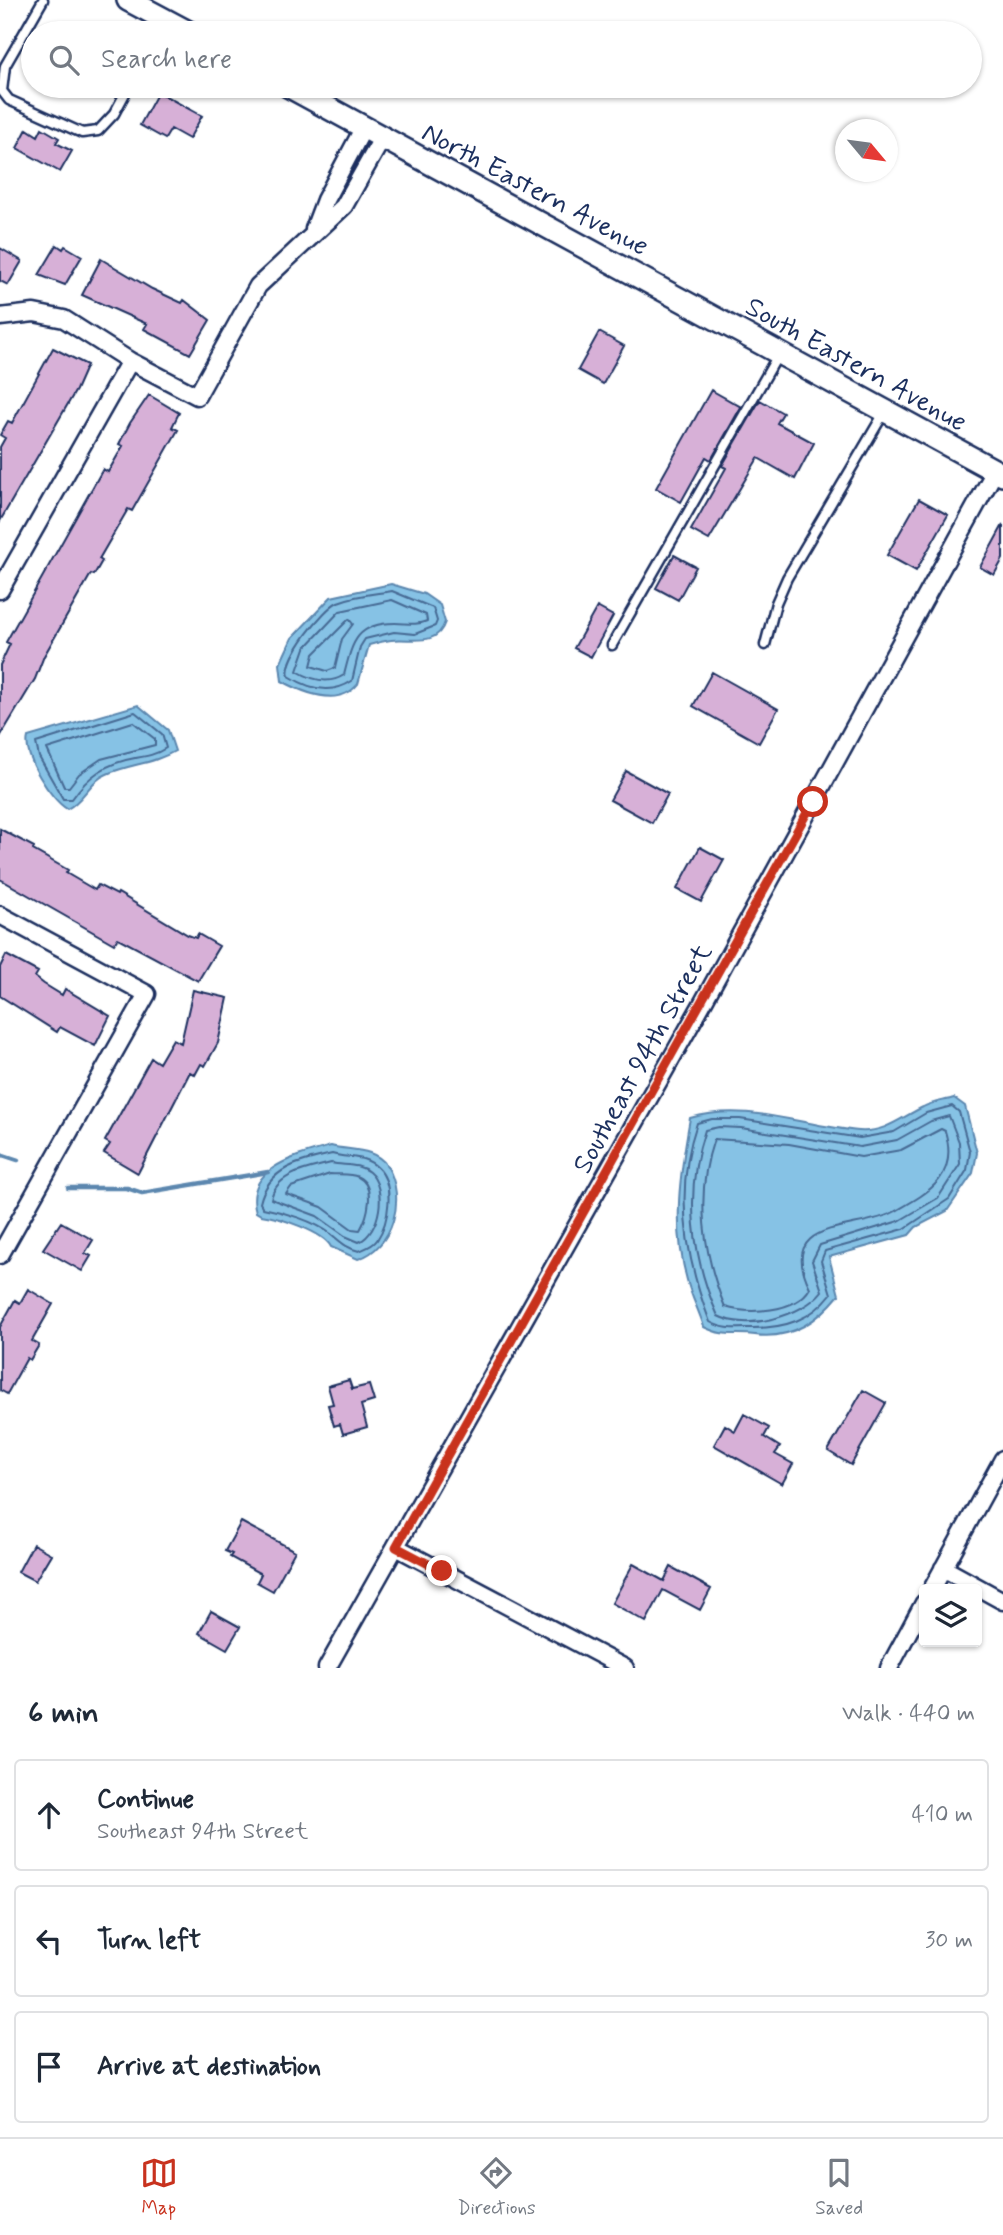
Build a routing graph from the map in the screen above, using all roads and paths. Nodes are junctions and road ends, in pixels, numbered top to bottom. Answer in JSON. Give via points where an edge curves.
{"nodes":[{"id":1,"x":43,"y":0,"type":"edge"},
{"id":2,"x":128,"y":0,"type":"edge"},
{"id":3,"x":31,"y":21,"type":"edge"},
{"id":4,"x":154,"y":21,"type":"edge"},
{"id":5,"x":21,"y":38,"type":"edge"},
{"id":6,"x":123,"y":98,"type":"edge"},
{"id":7,"x":310,"y":98,"type":"edge"},
{"id":8,"x":374,"y":132,"type":"junction"},
{"id":9,"x":684,"y":300,"type":"joint"},
{"id":10,"x":0,"y":317,"type":"edge"},
{"id":11,"x":780,"y":352,"type":"junction"},
{"id":12,"x":130,"y":361,"type":"junction"},
{"id":13,"x":886,"y":411,"type":"junction"},
{"id":14,"x":999,"y":473,"type":"edge"},
{"id":15,"x":0,"y":590,"type":"edge"},
{"id":16,"x":612,"y":645,"type":"dead end"},
{"id":17,"x":765,"y":645,"type":"dead end"},
{"id":18,"x":0,"y":915,"type":"edge"},
{"id":19,"x":0,"y":1255,"type":"edge"},
{"id":20,"x":1003,"y":1459,"type":"edge"},
{"id":21,"x":396,"y":1547,"type":"junction"},
{"id":22,"x":943,"y":1568,"type":"junction"},
{"id":23,"x":935,"y":1584,"type":"edge"},
{"id":24,"x":1003,"y":1601,"type":"edge"},
{"id":25,"x":919,"y":1612,"type":"edge"},
{"id":26,"x":327,"y":1668,"type":"edge"},
{"id":27,"x":625,"y":1668,"type":"edge"},
{"id":28,"x":888,"y":1668,"type":"edge"}],
"edges":[{"from":1,"to":3,"type":"lane"},
{"from":2,"to":4,"type":"main road"},
{"from":5,"to":6,"type":"lane","via":[[5,66],[2,91],[9,100],[82,133],[98,131]]},
{"from":7,"to":8,"type":"main road","name":"North Eastern Avenue"},
{"from":8,"to":9,"type":"main road","name":"North Eastern Avenue"},
{"from":8,"to":12,"type":"street","via":[[344,206],[258,286],[197,396]]},
{"from":9,"to":11,"type":"main road","name":"South Eastern Avenue"},
{"from":10,"to":12,"type":"street","via":[[34,313],[64,319]]},
{"from":11,"to":13,"type":"main road","name":"South Eastern Avenue"},
{"from":11,"to":16,"type":"lane"},
{"from":12,"to":15,"type":"street"},
{"from":13,"to":14,"type":"main road","name":"South Eastern Avenue"},
{"from":13,"to":17,"type":"lane","via":[[787,578]]},
{"from":14,"to":21,"type":"street","name":"Southeast 94th Street"},
{"from":18,"to":19,"type":"street","via":[[147,994]]},
{"from":20,"to":22,"type":"street"},
{"from":21,"to":26,"type":"street","name":"Southeast 94th Street"},
{"from":21,"to":27,"type":"street"},
{"from":22,"to":23,"type":"street"},
{"from":22,"to":24,"type":"street"},
{"from":25,"to":28,"type":"street"}]}
